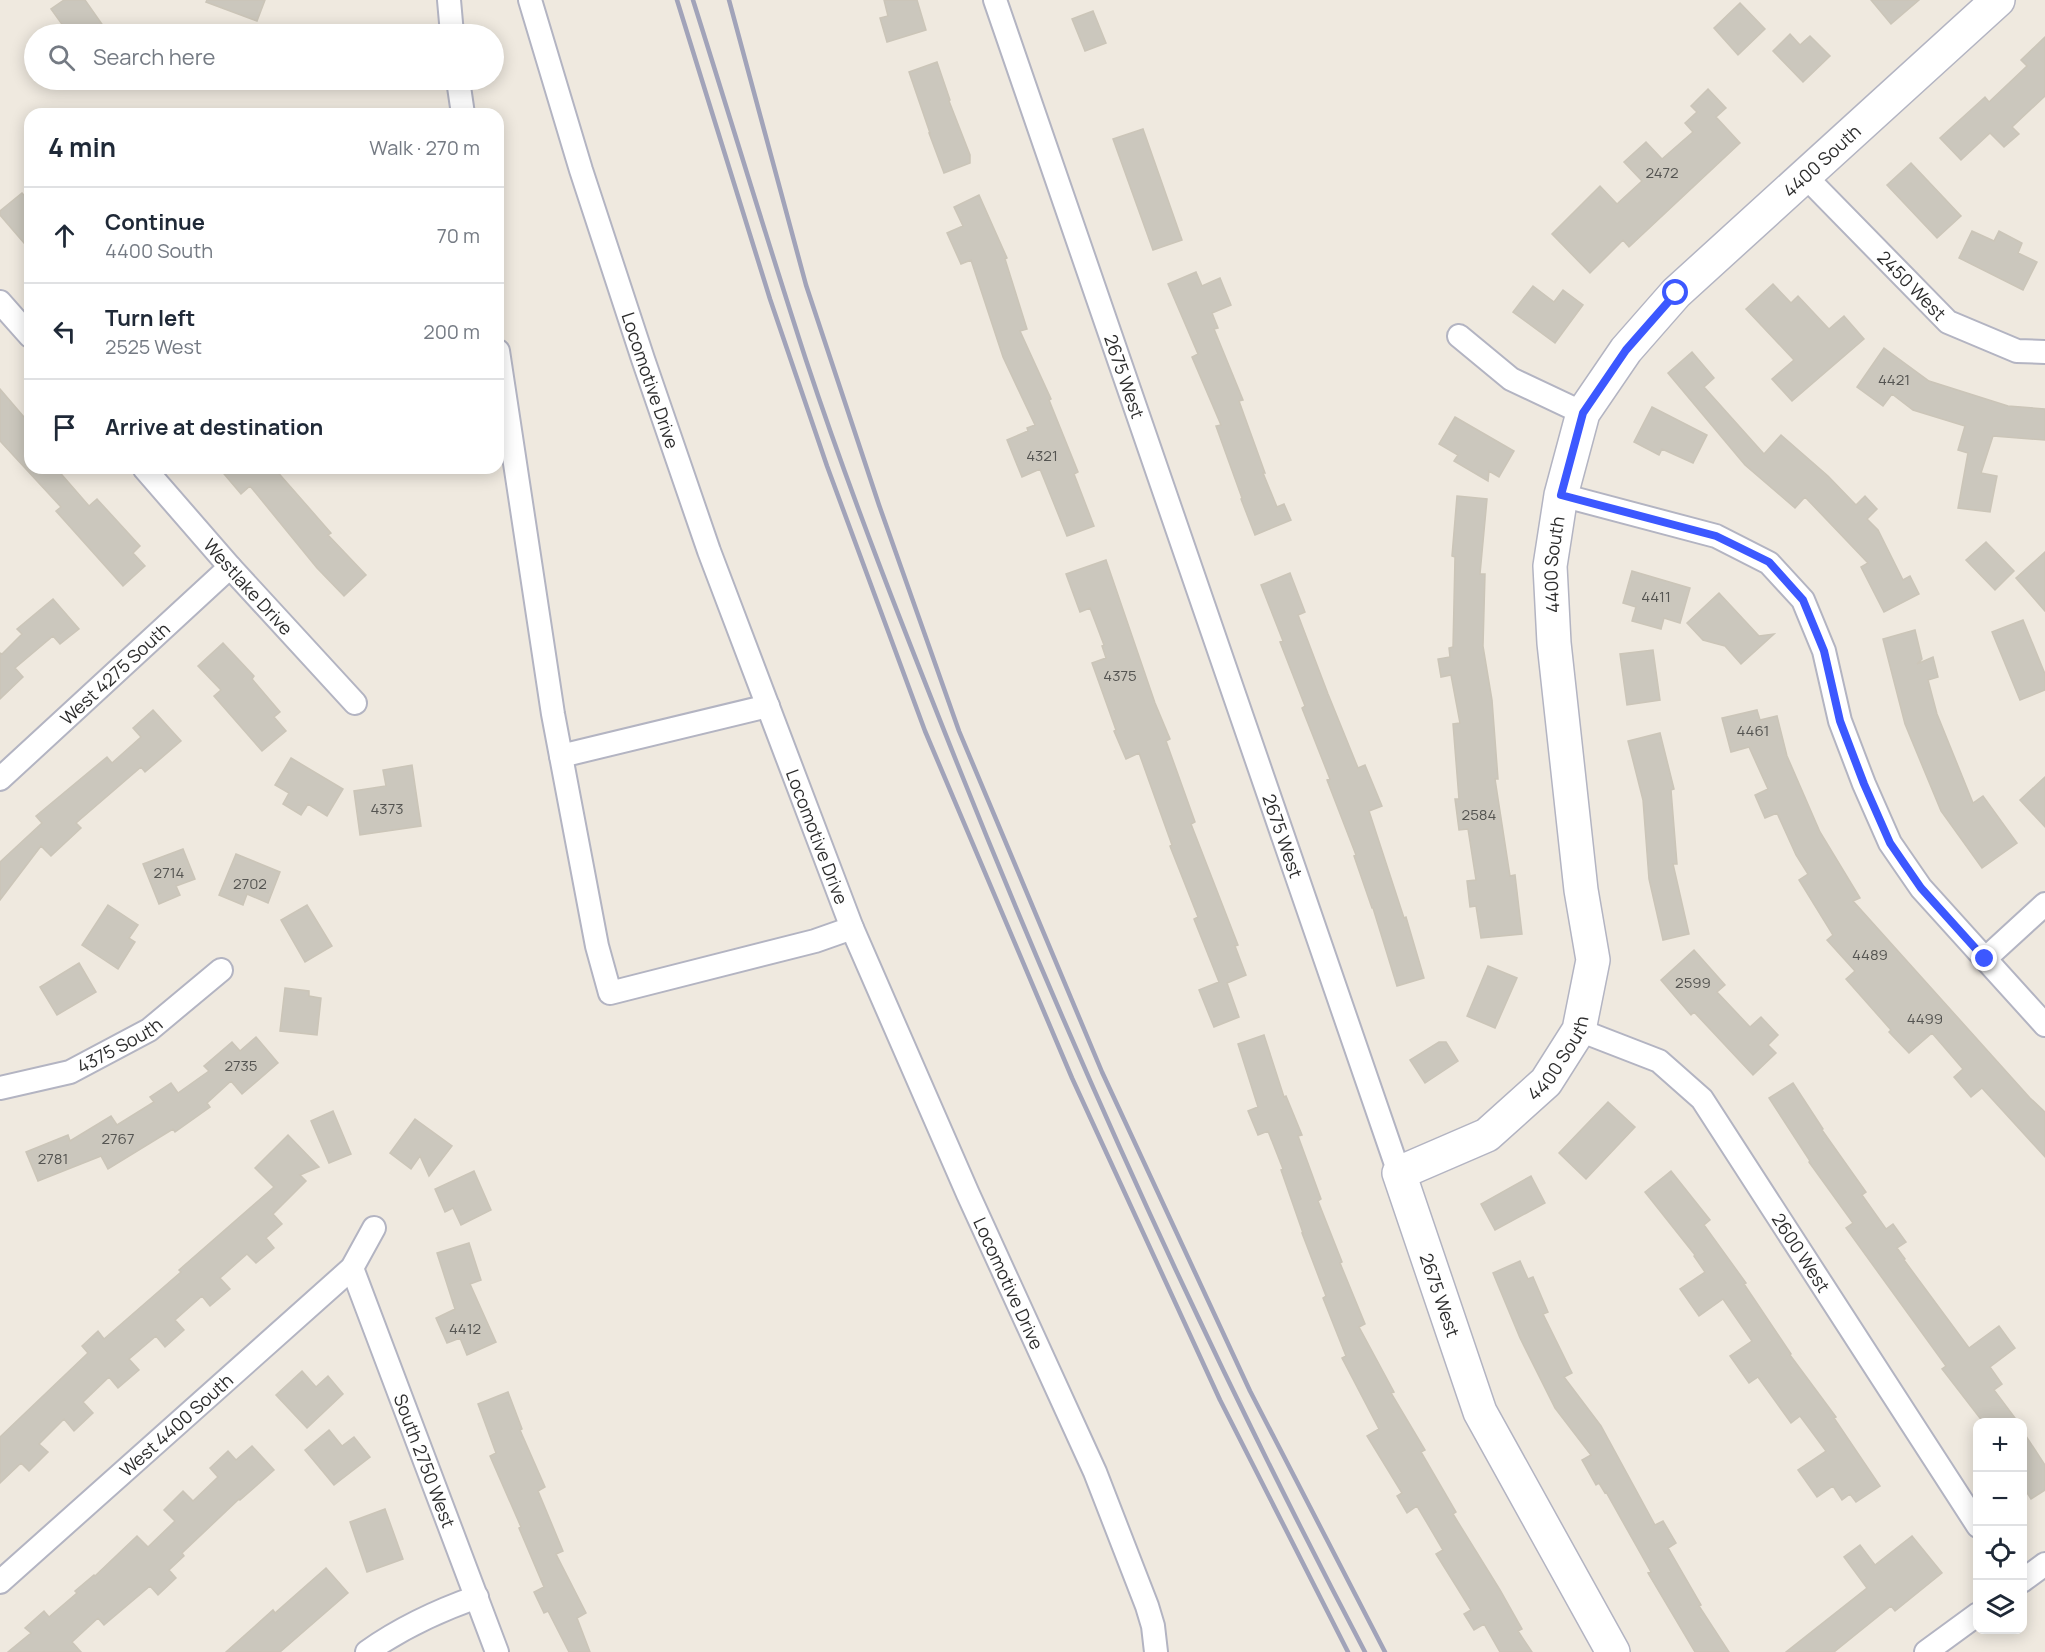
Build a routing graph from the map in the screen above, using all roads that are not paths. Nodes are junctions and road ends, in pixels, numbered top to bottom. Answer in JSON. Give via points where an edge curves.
{"nodes":[{"id":1,"x":449,"y":0,"type":"edge"},
{"id":2,"x":530,"y":0,"type":"edge"},
{"id":3,"x":996,"y":0,"type":"edge"},
{"id":4,"x":1998,"y":0,"type":"edge"},
{"id":5,"x":451,"y":24,"type":"edge"},
{"id":6,"x":459,"y":90,"type":"edge"},
{"id":7,"x":462,"y":108,"type":"edge"},
{"id":8,"x":1804,"y":176,"type":"junction"},
{"id":9,"x":0,"y":302,"type":"edge"},
{"id":10,"x":24,"y":329,"type":"edge"},
{"id":11,"x":1459,"y":336,"type":"dead end"},
{"id":12,"x":2045,"y":352,"type":"edge"},
{"id":13,"x":504,"y":390,"type":"edge"},
{"id":14,"x":1583,"y":413,"type":"junction"},
{"id":15,"x":149,"y":474,"type":"edge"},
{"id":16,"x":1561,"y":495,"type":"junction"},
{"id":17,"x":230,"y":567,"type":"junction"},
{"id":18,"x":355,"y":704,"type":"dead end"},
{"id":19,"x":768,"y":706,"type":"junction"},
{"id":20,"x":561,"y":756,"type":"junction"},
{"id":21,"x":0,"y":779,"type":"edge"},
{"id":22,"x":2045,"y":904,"type":"edge"},
{"id":23,"x":852,"y":928,"type":"junction"},
{"id":24,"x":1985,"y":959,"type":"junction"},
{"id":25,"x":220,"y":970,"type":"dead end"},
{"id":26,"x":2045,"y":1026,"type":"edge"},
{"id":27,"x":1579,"y":1030,"type":"junction"},
{"id":28,"x":0,"y":1088,"type":"edge"},
{"id":29,"x":1399,"y":1173,"type":"junction"},
{"id":30,"x":374,"y":1228,"type":"dead end"},
{"id":31,"x":352,"y":1268,"type":"junction"},
{"id":32,"x":1973,"y":1520,"type":"edge"},
{"id":33,"x":2045,"y":1564,"type":"edge"},
{"id":34,"x":2023,"y":1580,"type":"edge"},
{"id":35,"x":0,"y":1582,"type":"edge"},
{"id":36,"x":477,"y":1597,"type":"junction"},
{"id":37,"x":1973,"y":1617,"type":"edge"},
{"id":38,"x":367,"y":1652,"type":"edge"},
{"id":39,"x":497,"y":1652,"type":"edge"},
{"id":40,"x":1156,"y":1652,"type":"edge"},
{"id":41,"x":1614,"y":1652,"type":"edge"},
{"id":42,"x":1926,"y":1652,"type":"edge"}],
"edges":[{"from":1,"to":5,"type":"street"},
{"from":2,"to":19,"type":"street","name":"Locomotive Drive","via":[[642,359]]},
{"from":3,"to":29,"type":"street","name":"2675 West"},
{"from":4,"to":8,"type":"street","name":"4400 South"},
{"from":6,"to":7,"type":"street"},
{"from":8,"to":12,"type":"street","name":"2450 West","via":[[1948,322],[2017,351]]},
{"from":8,"to":14,"type":"street","name":"4400 South","via":[[1676,293],[1626,350]]},
{"from":9,"to":10,"type":"street"},
{"from":11,"to":14,"type":"street","via":[[1511,379]]},
{"from":13,"to":20,"type":"street"},
{"from":14,"to":16,"type":"street","name":"4400 South"},
{"from":15,"to":17,"type":"street","name":"Westlake Drive"},
{"from":16,"to":24,"type":"street","via":[[1716,536],[1769,562],[1803,600],[1824,651],[1840,721],[1890,843],[1921,888]]},
{"from":16,"to":27,"type":"street","name":"4400 South","via":[[1550,566],[1554,643],[1581,890],[1593,960]]},
{"from":17,"to":18,"type":"street","name":"Westlake Drive"},
{"from":17,"to":21,"type":"street","name":"West 4275 South"},
{"from":19,"to":20,"type":"street"},
{"from":19,"to":23,"type":"street","name":"Locomotive Drive"},
{"from":20,"to":23,"type":"street","via":[[597,946],[610,993]]},
{"from":22,"to":24,"type":"street"},
{"from":23,"to":40,"type":"street","name":"Locomotive Drive","via":[[1095,1472],[1147,1606]]},
{"from":24,"to":26,"type":"street"},
{"from":25,"to":28,"type":"street","name":"4375 South","via":[[149,1030],[70,1072]]},
{"from":27,"to":29,"type":"street","name":"4400 South","via":[[1546,1082],[1486,1135]]},
{"from":27,"to":32,"type":"street","name":"2600 West","via":[[1659,1062],[1702,1099]]},
{"from":29,"to":41,"type":"street","name":"2675 West","via":[[1480,1413]]},
{"from":30,"to":31,"type":"street","name":"West 4400 South"},
{"from":31,"to":35,"type":"street","name":"West 4400 South"},
{"from":31,"to":36,"type":"street","name":"South 2750 West"},
{"from":33,"to":34,"type":"street"},
{"from":36,"to":38,"type":"street","via":[[396,1632]]},
{"from":36,"to":39,"type":"street","name":"South 2750 West"},
{"from":37,"to":42,"type":"street"}]}
